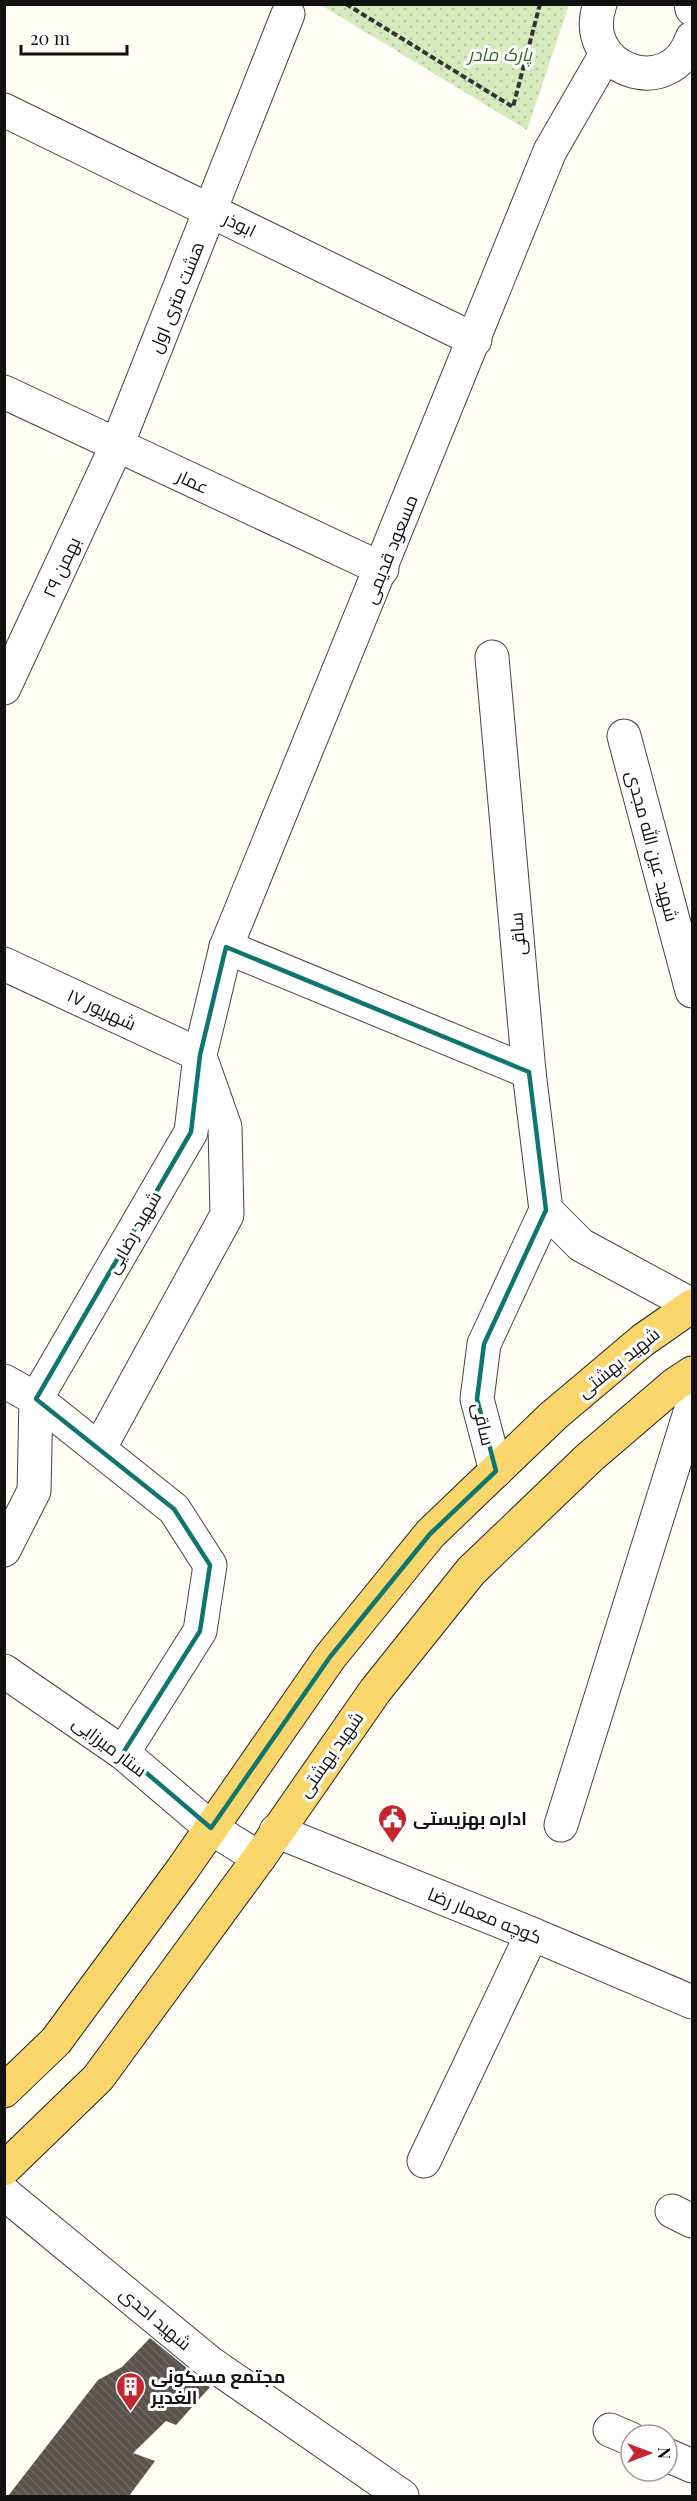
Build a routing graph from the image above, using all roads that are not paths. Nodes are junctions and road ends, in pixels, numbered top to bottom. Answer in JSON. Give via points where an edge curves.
{"nodes":[{"id":1,"x":600,"y":4,"type":"edge"},
{"id":2,"x":288,"y":14,"type":"dead end"},
{"id":3,"x":691,"y":47,"type":"edge"},
{"id":4,"x":606,"y":54,"type":"junction"},
{"id":5,"x":4,"y":111,"type":"edge"},
{"id":6,"x":210,"y":210,"type":"junction"},
{"id":7,"x":475,"y":340,"type":"junction"},
{"id":8,"x":4,"y":392,"type":"edge"},
{"id":9,"x":117,"y":445,"type":"junction"},
{"id":10,"x":382,"y":569,"type":"junction"},
{"id":11,"x":492,"y":657,"type":"dead end"},
{"id":12,"x":4,"y":688,"type":"edge"},
{"id":13,"x":624,"y":736,"type":"dead end"},
{"id":14,"x":226,"y":947,"type":"junction"},
{"id":15,"x":4,"y":964,"type":"edge"},
{"id":16,"x":693,"y":991,"type":"edge"},
{"id":17,"x":200,"y":1055,"type":"junction"},
{"id":18,"x":529,"y":1072,"type":"junction"},
{"id":19,"x":546,"y":1210,"type":"junction"},
{"id":20,"x":693,"y":1306,"type":"edge"},
{"id":21,"x":693,"y":1373,"type":"edge"},
{"id":22,"x":4,"y":1381,"type":"edge"},
{"id":23,"x":36,"y":1399,"type":"junction"},
{"id":24,"x":693,"y":1406,"type":"edge"},
{"id":25,"x":99,"y":1449,"type":"junction"},
{"id":26,"x":496,"y":1471,"type":"junction"},
{"id":27,"x":7,"y":1538,"type":"edge"},
{"id":28,"x":4,"y":1671,"type":"edge"},
{"id":29,"x":123,"y":1753,"type":"junction"},
{"id":30,"x":561,"y":1825,"type":"dead end"},
{"id":31,"x":211,"y":1828,"type":"junction"},
{"id":32,"x":276,"y":1831,"type":"junction"},
{"id":33,"x":259,"y":1858,"type":"junction"},
{"id":34,"x":531,"y":1934,"type":"junction"},
{"id":35,"x":693,"y":2002,"type":"edge"},
{"id":36,"x":4,"y":2091,"type":"edge"},
{"id":37,"x":424,"y":2161,"type":"dead end"},
{"id":38,"x":4,"y":2169,"type":"edge"},
{"id":39,"x":4,"y":2193,"type":"edge"},
{"id":40,"x":679,"y":2460,"type":"edge"},
{"id":41,"x":693,"y":2466,"type":"edge"},
{"id":42,"x":402,"y":2496,"type":"edge"}],
"edges":[{"from":1,"to":4,"type":"street","via":[[596,23],[598,39]]},
{"from":2,"to":6,"type":"street","name":"هشت متری اول"},
{"from":3,"to":4,"type":"street","via":[[680,59],[656,72],[628,70]]},
{"from":4,"to":7,"type":"street","name":"مسعود قدیمی","via":[[550,151]]},
{"from":5,"to":6,"type":"street","name":"ابوذر"},
{"from":6,"to":7,"type":"street","name":"ابوذر"},
{"from":6,"to":9,"type":"street","name":"هشت متری اول"},
{"from":7,"to":10,"type":"street","name":"مسعود قدیمی"},
{"from":8,"to":9,"type":"street","name":"عمار"},
{"from":9,"to":10,"type":"street","name":"عمار"},
{"from":9,"to":12,"type":"street","name":"۲۹ بهمن"},
{"from":10,"to":14,"type":"street","name":"مسعود قدیمی"},
{"from":11,"to":18,"type":"street","name":"ساقی"},
{"from":13,"to":16,"type":"street","name":"شهید عین الله مجدی"},
{"from":14,"to":17,"type":"street","name":"مسعود قدیمی"},
{"from":14,"to":18,"type":"street"},
{"from":15,"to":17,"type":"street","name":"۱۷ شهریور"},
{"from":17,"to":23,"type":"street","name":"شهید رضایی","via":[[191,1131]]},
{"from":17,"to":25,"type":"street","via":[[225,1127],[228,1215]]},
{"from":18,"to":19,"type":"street","name":"ساقی"},
{"from":19,"to":20,"type":"street","via":[[581,1245]]},
{"from":19,"to":26,"type":"street","name":"ساقی","via":[[484,1344],[477,1399]]},
{"from":20,"to":26,"type":"main road","name":"شهید بهشتی","via":[[634,1347]]},
{"from":21,"to":32,"type":"main road","name":"شهید بهشتی","via":[[590,1457],[471,1571],[375,1691]]},
{"from":22,"to":23,"type":"street"},
{"from":23,"to":25,"type":"street"},
{"from":23,"to":27,"type":"street","via":[[34,1491]]},
{"from":24,"to":30,"type":"street"},
{"from":25,"to":29,"type":"street","via":[[174,1509],[210,1565],[200,1630]]},
{"from":26,"to":31,"type":"main road","name":"شهید بهشتی","via":[[430,1534],[330,1657]]},
{"from":28,"to":29,"type":"street","name":"ستار میرزایی"},
{"from":29,"to":31,"type":"street","name":"ستار میرزایی"},
{"from":31,"to":33,"type":"street","name":"ستار میرزایی"},
{"from":31,"to":36,"type":"main road","name":"شهید بهشتی","via":[[56,2041]]},
{"from":32,"to":33,"type":"main road","name":"شهید بهشتی"},
{"from":32,"to":34,"type":"street","name":"کوچه معمار رضا"},
{"from":33,"to":38,"type":"main road","name":"شهید بهشتی","via":[[98,2078]]},
{"from":34,"to":35,"type":"street","name":"کوچه معمار رضا"},
{"from":34,"to":37,"type":"street"},
{"from":39,"to":42,"type":"street","name":"شهید احدی","via":[[209,2362]]},
{"from":40,"to":41,"type":"street"}]}
